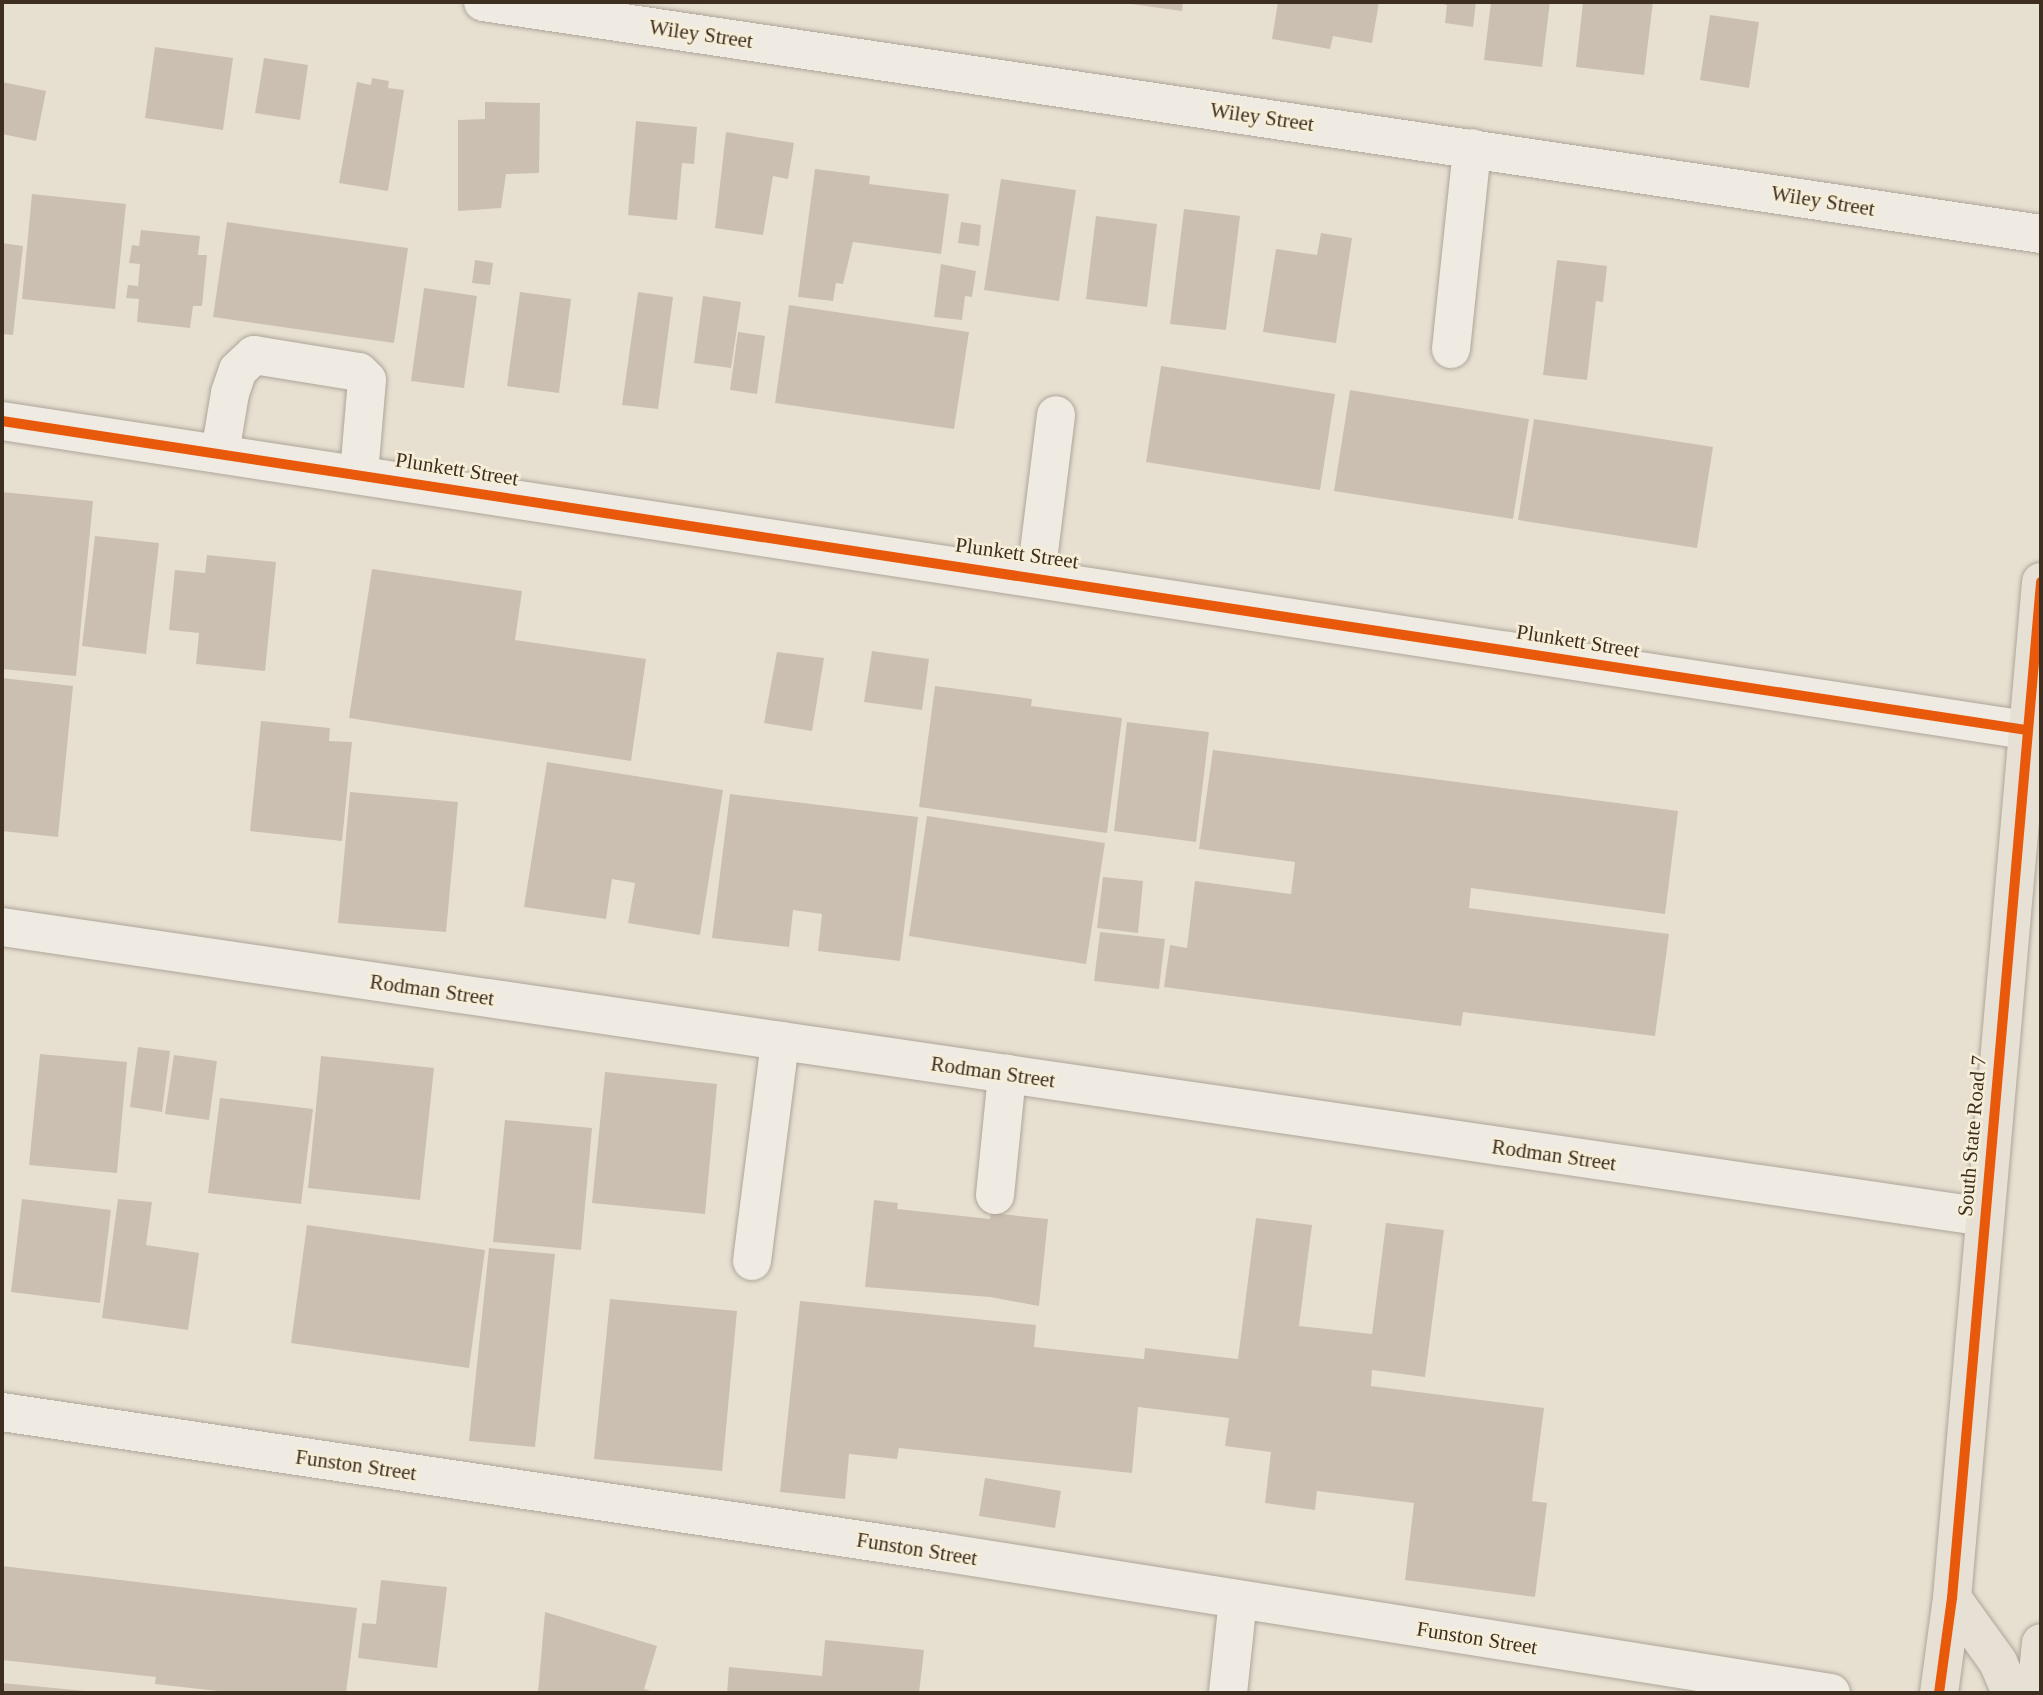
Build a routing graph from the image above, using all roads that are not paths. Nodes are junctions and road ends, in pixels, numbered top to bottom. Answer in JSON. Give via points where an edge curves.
{"nodes":[{"id":1,"x":483,"y":2,"type":"edge"},
{"id":2,"x":1472,"y":148,"type":"junction"},
{"id":3,"x":2041,"y":234,"type":"edge"},
{"id":4,"x":1451,"y":349,"type":"dead end"},
{"id":5,"x":1056,"y":415,"type":"dead end"},
{"id":6,"x":2,"y":421,"type":"edge"},
{"id":7,"x":220,"y":453,"type":"junction"},
{"id":8,"x":359,"y":474,"type":"junction"},
{"id":9,"x":1036,"y":576,"type":"junction"},
{"id":10,"x":2041,"y":582,"type":"edge"},
{"id":11,"x":2026,"y":730,"type":"junction"},
{"id":12,"x":2,"y":928,"type":"edge"},
{"id":13,"x":780,"y":1041,"type":"junction"},
{"id":14,"x":1007,"y":1074,"type":"junction"},
{"id":15,"x":995,"y":1195,"type":"dead end"},
{"id":16,"x":1985,"y":1217,"type":"junction"},
{"id":17,"x":752,"y":1261,"type":"dead end"},
{"id":18,"x":2,"y":1412,"type":"edge"},
{"id":19,"x":1952,"y":1598,"type":"junction"},
{"id":20,"x":1238,"y":1600,"type":"junction"},
{"id":21,"x":2041,"y":1643,"type":"edge"},
{"id":22,"x":1613,"y":1677,"type":"edge"},
{"id":23,"x":1228,"y":1693,"type":"edge"},
{"id":24,"x":1831,"y":1693,"type":"edge"},
{"id":25,"x":1939,"y":1693,"type":"edge"},
{"id":26,"x":2011,"y":1693,"type":"edge"},
{"id":27,"x":2036,"y":1693,"type":"edge"}],
"edges":[{"from":1,"to":2,"type":"street","name":"Wiley Street"},
{"from":2,"to":3,"type":"street","name":"Wiley Street"},
{"from":2,"to":4,"type":"street"},
{"from":5,"to":9,"type":"street"},
{"from":6,"to":7,"type":"street","name":"Plunkett Street"},
{"from":7,"to":8,"type":"street","name":"Plunkett Street"},
{"from":7,"to":8,"type":"street","via":[[230,393],[238,370],[254,355],[359,372],[367,380]]},
{"from":8,"to":9,"type":"street","name":"Plunkett Street"},
{"from":9,"to":11,"type":"street","name":"Plunkett Street"},
{"from":10,"to":11,"type":"main road","name":"South State Road 7"},
{"from":11,"to":16,"type":"main road","name":"South State Road 7"},
{"from":12,"to":13,"type":"street","name":"Rodman Street"},
{"from":13,"to":14,"type":"street","name":"Rodman Street"},
{"from":13,"to":17,"type":"street"},
{"from":14,"to":15,"type":"street"},
{"from":14,"to":16,"type":"street","name":"Rodman Street"},
{"from":16,"to":19,"type":"main road","name":"South State Road 7"},
{"from":18,"to":20,"type":"street","name":"Funston Street"},
{"from":19,"to":25,"type":"main road","name":"South State Road 7"},
{"from":19,"to":26,"type":"main road","via":[[1998,1662]]},
{"from":20,"to":22,"type":"street","name":"Funston Street"},
{"from":20,"to":23,"type":"street"},
{"from":21,"to":27,"type":"main road"},
{"from":22,"to":24,"type":"street","name":"Funston Street"}]}
